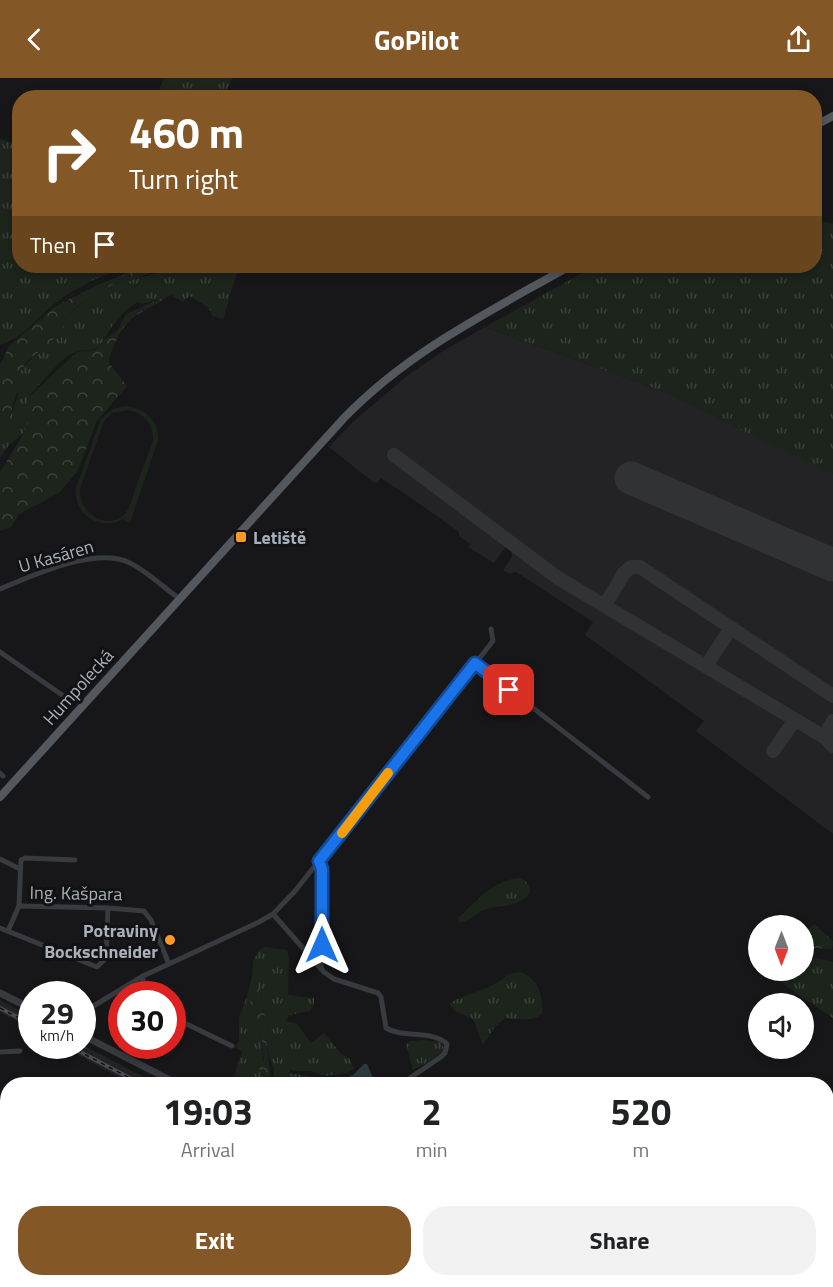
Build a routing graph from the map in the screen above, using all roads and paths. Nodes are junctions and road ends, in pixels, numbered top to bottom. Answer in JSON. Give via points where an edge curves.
{"nodes":[{"id":1,"x":558,"y":273,"type":"edge"},
{"id":2,"x":0,"y":589,"type":"edge"},
{"id":3,"x":180,"y":599,"type":"junction"},
{"id":4,"x":491,"y":629,"type":"dead end"},
{"id":5,"x":0,"y":652,"type":"edge"},
{"id":6,"x":475,"y":663,"type":"junction"},
{"id":7,"x":65,"y":697,"type":"dead end"},
{"id":8,"x":0,"y":797,"type":"edge"},
{"id":9,"x":648,"y":797,"type":"dead end"},
{"id":10,"x":0,"y":859,"type":"edge"},
{"id":11,"x":75,"y":860,"type":"dead end"},
{"id":12,"x":319,"y":861,"type":"junction"},
{"id":13,"x":20,"y":869,"type":"junction"},
{"id":14,"x":19,"y":906,"type":"junction"},
{"id":15,"x":108,"y":908,"type":"junction"},
{"id":16,"x":273,"y":914,"type":"junction"},
{"id":17,"x":0,"y":928,"type":"edge"},
{"id":18,"x":8,"y":931,"type":"junction"},
{"id":19,"x":169,"y":964,"type":"junction"},
{"id":20,"x":321,"y":969,"type":"junction"},
{"id":21,"x":143,"y":976,"type":"junction"},
{"id":22,"x":143,"y":981,"type":"edge"},
{"id":23,"x":0,"y":993,"type":"edge"},
{"id":24,"x":18,"y":1002,"type":"edge"},
{"id":25,"x":96,"y":1005,"type":"edge"},
{"id":26,"x":186,"y":1024,"type":"edge"},
{"id":27,"x":96,"y":1042,"type":"edge"},
{"id":28,"x":232,"y":1046,"type":"dead end"},
{"id":29,"x":18,"y":1051,"type":"edge"},
{"id":30,"x":0,"y":1052,"type":"edge"},
{"id":31,"x":164,"y":1077,"type":"edge"},
{"id":32,"x":411,"y":1077,"type":"edge"}],
"edges":[{"from":1,"to":3,"type":"main road","name":"Humpolecká","via":[[430,346],[381,382]]},
{"from":2,"to":3,"type":"street","name":"U Kasáren","via":[[64,566],[109,557],[133,564]]},
{"from":3,"to":8,"type":"main road","name":"Humpolecká"},
{"from":4,"to":6,"type":"street","via":[[493,641]]},
{"from":5,"to":7,"type":"street"},
{"from":6,"to":9,"type":"street"},
{"from":6,"to":12,"type":"street"},
{"from":10,"to":13,"type":"street","name":"Ing. Kašpara"},
{"from":11,"to":13,"type":"street","name":"Ing. Kašpara","via":[[23,858]]},
{"from":12,"to":16,"type":"street"},
{"from":12,"to":20,"type":"street"},
{"from":13,"to":14,"type":"street","name":"Ing. Kašpara"},
{"from":14,"to":15,"type":"street","name":"Ing. Kašpara"},
{"from":14,"to":18,"type":"street","name":"Ing. Kašpara"},
{"from":15,"to":18,"type":"street","via":[[106,958],[97,967]]},
{"from":15,"to":19,"type":"street","name":"Ing. Kašpara","via":[[144,911]]},
{"from":16,"to":19,"type":"street"},
{"from":16,"to":20,"type":"street"},
{"from":17,"to":18,"type":"street"},
{"from":19,"to":21,"type":"street"},
{"from":20,"to":32,"type":"street","via":[[334,979],[378,993],[389,1030],[439,1038],[447,1044],[446,1053]]},
{"from":21,"to":22,"type":"street"},
{"from":21,"to":25,"type":"street"},
{"from":23,"to":24,"type":"street"},
{"from":26,"to":28,"type":"street"},
{"from":27,"to":31,"type":"street"},
{"from":29,"to":30,"type":"street"}]}
